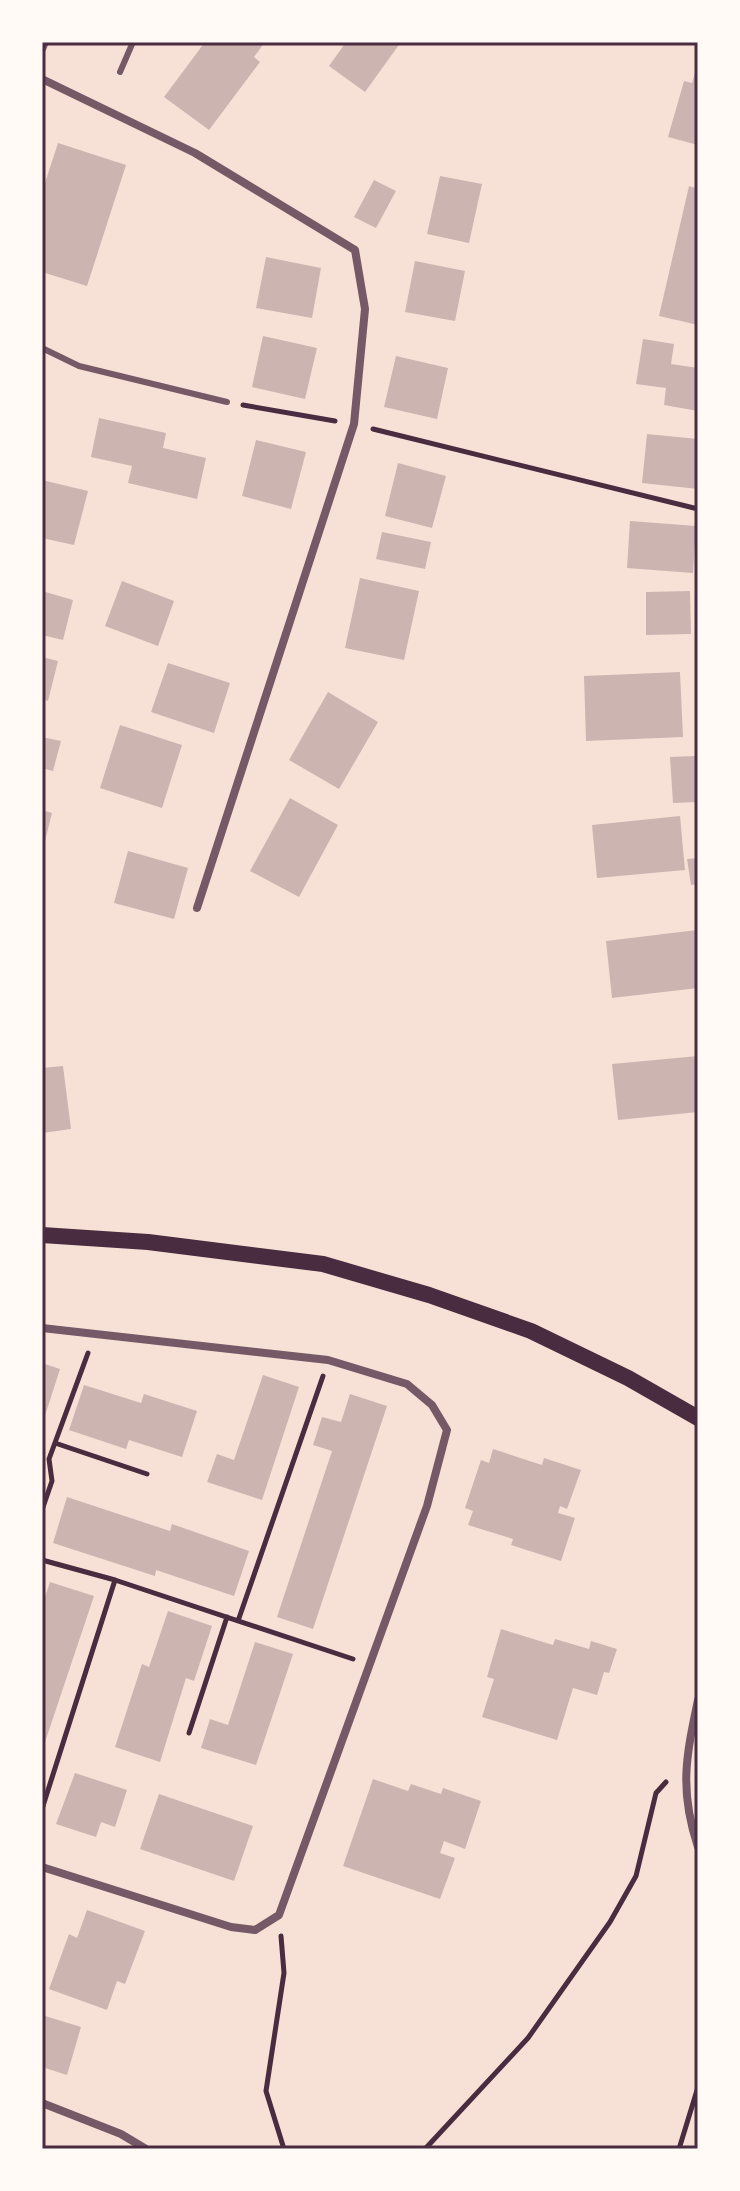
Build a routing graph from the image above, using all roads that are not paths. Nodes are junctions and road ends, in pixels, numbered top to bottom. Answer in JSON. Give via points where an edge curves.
{"nodes":[{"id":1,"x":45,"y":42,"type":"edge"},
{"id":2,"x":133,"y":42,"type":"edge"},
{"id":3,"x":42,"y":49,"type":"edge"},
{"id":4,"x":120,"y":72,"type":"dead end"},
{"id":5,"x":42,"y":79,"type":"edge"},
{"id":6,"x":42,"y":348,"type":"edge"},
{"id":7,"x":227,"y":402,"type":"road end"},
{"id":8,"x":197,"y":908,"type":"dead end"},
{"id":9,"x":42,"y":1235,"type":"edge"},
{"id":10,"x":42,"y":1328,"type":"edge"},
{"id":11,"x":698,"y":1418,"type":"edge"},
{"id":12,"x":698,"y":1700,"type":"edge"},
{"id":13,"x":698,"y":1847,"type":"edge"},
{"id":14,"x":42,"y":1867,"type":"edge"},
{"id":15,"x":42,"y":2103,"type":"edge"},
{"id":16,"x":146,"y":2149,"type":"edge"}],
"edges":[{"from":1,"to":3,"type":"street"},
{"from":2,"to":4,"type":"lane"},
{"from":5,"to":8,"type":"street","via":[[195,153],[355,250],[365,309],[354,424]]},
{"from":6,"to":7,"type":"lane","via":[[79,366]]},
{"from":9,"to":11,"type":"main road","via":[[323,1264],[531,1331]]},
{"from":10,"to":14,"type":"street","via":[[328,1360],[407,1384],[432,1405],[447,1430],[427,1506],[279,1915],[255,1930],[231,1927]]},
{"from":12,"to":13,"type":"street","via":[[685,1761],[686,1797]]},
{"from":15,"to":16,"type":"street"}]}
